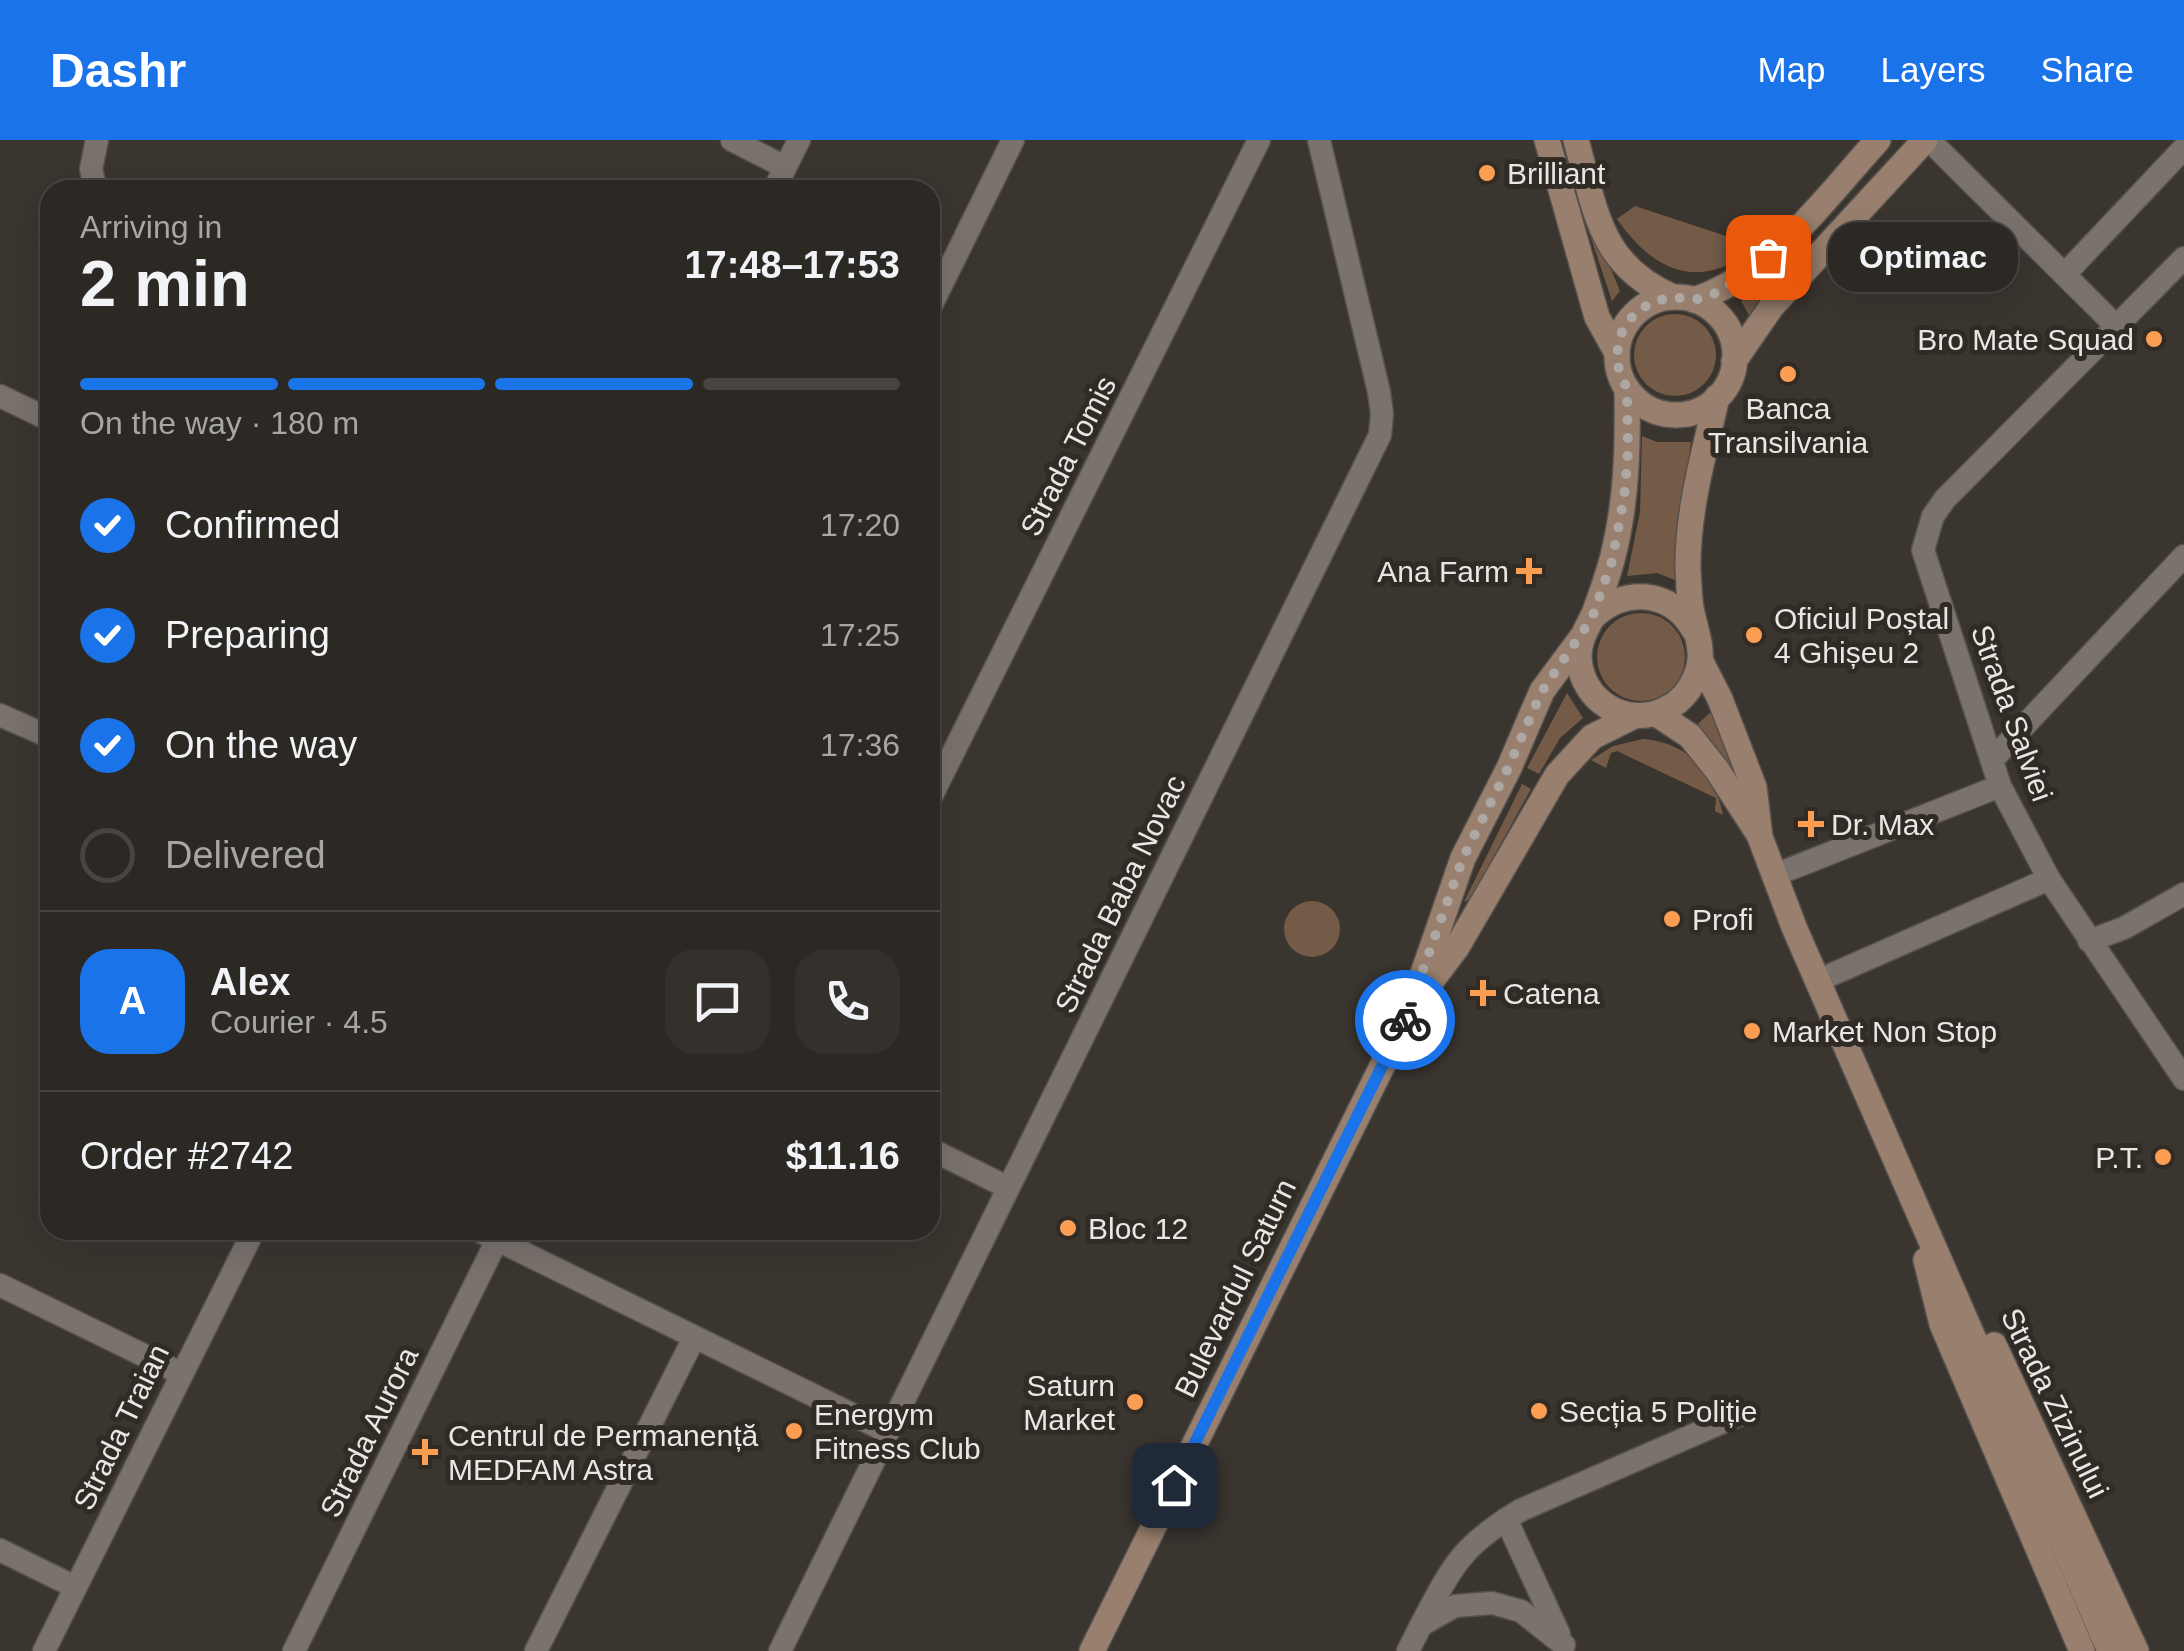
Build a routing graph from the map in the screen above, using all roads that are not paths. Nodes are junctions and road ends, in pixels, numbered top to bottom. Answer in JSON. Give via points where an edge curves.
{"nodes":[{"id":1,"x":97,"y":140,"type":"edge"},
{"id":2,"x":732,"y":140,"type":"edge"},
{"id":3,"x":799,"y":140,"type":"edge"},
{"id":4,"x":1014,"y":140,"type":"edge"},
{"id":5,"x":1259,"y":140,"type":"edge"},
{"id":6,"x":1319,"y":140,"type":"edge"},
{"id":7,"x":1547,"y":140,"type":"edge"},
{"id":8,"x":1576,"y":140,"type":"edge"},
{"id":9,"x":1878,"y":140,"type":"edge"},
{"id":10,"x":1927,"y":140,"type":"edge"},
{"id":11,"x":2184,"y":148,"type":"edge"},
{"id":12,"x":785,"y":167,"type":"junction"},
{"id":13,"x":94,"y":180,"type":"edge"},
{"id":14,"x":779,"y":180,"type":"edge"},
{"id":15,"x":2184,"y":258,"type":"edge"},
{"id":16,"x":2064,"y":274,"type":"junction"},
{"id":17,"x":940,"y":288,"type":"edge"},
{"id":18,"x":1684,"y":298,"type":"junction"},
{"id":19,"x":2116,"y":326,"type":"junction"},
{"id":20,"x":1617,"y":353,"type":"junction"},
{"id":21,"x":1734,"y":360,"type":"junction"},
{"id":22,"x":1627,"y":389,"type":"junction"},
{"id":23,"x":0,"y":396,"type":"edge"},
{"id":24,"x":1718,"y":398,"type":"junction"},
{"id":25,"x":40,"y":415,"type":"edge"},
{"id":26,"x":2184,"y":556,"type":"edge"},
{"id":27,"x":1587,"y":627,"type":"junction"},
{"id":28,"x":1698,"y":648,"type":"junction"},
{"id":29,"x":0,"y":715,"type":"edge"},
{"id":30,"x":1646,"y":715,"type":"junction"},
{"id":31,"x":40,"y":733,"type":"edge"},
{"id":32,"x":1992,"y":760,"type":"junction"},
{"id":33,"x":940,"y":778,"type":"edge"},
{"id":34,"x":2000,"y":786,"type":"junction"},
{"id":35,"x":1760,"y":837,"type":"junction"},
{"id":36,"x":1774,"y":876,"type":"junction"},
{"id":37,"x":2049,"y":879,"type":"junction"},
{"id":38,"x":2184,"y":894,"type":"edge"},
{"id":39,"x":2090,"y":940,"type":"junction"},
{"id":40,"x":1817,"y":981,"type":"junction"},
{"id":41,"x":1411,"y":1008,"type":"junction"},
{"id":42,"x":2184,"y":1079,"type":"edge"},
{"id":43,"x":940,"y":1154,"type":"edge"},
{"id":44,"x":1008,"y":1187,"type":"junction"},
{"id":45,"x":1908,"y":1187,"type":"junction"},
{"id":46,"x":249,"y":1240,"type":"edge"},
{"id":47,"x":485,"y":1240,"type":"edge"},
{"id":48,"x":497,"y":1240,"type":"edge"},
{"id":49,"x":0,"y":1285,"type":"edge"},
{"id":50,"x":694,"y":1338,"type":"junction"},
{"id":51,"x":180,"y":1373,"type":"junction"},
{"id":52,"x":1739,"y":1415,"type":"dead end"},
{"id":53,"x":886,"y":1431,"type":"junction"},
{"id":54,"x":1506,"y":1519,"type":"junction"},
{"id":55,"x":0,"y":1550,"type":"edge"},
{"id":56,"x":75,"y":1587,"type":"junction"},
{"id":57,"x":1421,"y":1625,"type":"junction"},
{"id":58,"x":1566,"y":1648,"type":"edge"},
{"id":59,"x":44,"y":1651,"type":"edge"},
{"id":60,"x":294,"y":1651,"type":"edge"},
{"id":61,"x":536,"y":1651,"type":"edge"},
{"id":62,"x":780,"y":1651,"type":"edge"},
{"id":63,"x":1092,"y":1651,"type":"edge"},
{"id":64,"x":1408,"y":1651,"type":"edge"},
{"id":65,"x":2082,"y":1651,"type":"edge"},
{"id":66,"x":2110,"y":1651,"type":"edge"},
{"id":67,"x":2136,"y":1651,"type":"edge"}],
"edges":[{"from":1,"to":13,"type":"street"},
{"from":2,"to":12,"type":"street"},
{"from":3,"to":12,"type":"street"},
{"from":4,"to":17,"type":"street"},
{"from":5,"to":33,"type":"street","name":"Strada Tomis"},
{"from":6,"to":44,"type":"street","name":"Strada Baba Novac","via":[[1379,392],[1380,435]]},
{"from":7,"to":20,"type":"main road","via":[[1597,318]]},
{"from":8,"to":18,"type":"main road","via":[[1620,263],[1649,286]]},
{"from":9,"to":18,"type":"main road","via":[[1784,243],[1735,283]]},
{"from":10,"to":16,"type":"street"},
{"from":10,"to":21,"type":"main road","via":[[1772,306]]},
{"from":11,"to":16,"type":"street"},
{"from":12,"to":14,"type":"street"},
{"from":15,"to":19,"type":"street"},
{"from":16,"to":19,"type":"street"},
{"from":18,"to":20,"type":"main road","via":[[1652,302],[1634,314]]},
{"from":18,"to":21,"type":"main road","via":[[1720,317]]},
{"from":19,"to":32,"type":"street","name":"Strada Salviei","via":[[1945,499],[1923,550]]},
{"from":20,"to":22,"type":"main road"},
{"from":21,"to":24,"type":"main road"},
{"from":22,"to":24,"type":"main road","via":[[1653,410],[1676,415]]},
{"from":22,"to":27,"type":"main road","via":[[1624,498],[1612,561]]},
{"from":23,"to":25,"type":"street"},
{"from":24,"to":28,"type":"main road","via":[[1690,524],[1690,605]]},
{"from":26,"to":32,"type":"street"},
{"from":27,"to":28,"type":"main road","via":[[1601,609],[1624,598],[1654,597],[1680,610]]},
{"from":27,"to":30,"type":"main road","via":[[1579,652],[1585,682],[1605,706]]},
{"from":27,"to":41,"type":"main road","name":"Bulevardul Saturn","via":[[1542,691],[1463,858]]},
{"from":28,"to":30,"type":"main road","via":[[1694,682],[1684,696]]},
{"from":28,"to":35,"type":"main road","name":"Strada Zizinului","via":[[1754,787]]},
{"from":29,"to":31,"type":"street"},
{"from":30,"to":35,"type":"main road","name":"Strada Zizinului","via":[[1690,736]]},
{"from":30,"to":41,"type":"main road","name":"Bulevardul Saturn","via":[[1592,737],[1556,775],[1457,947]]},
{"from":32,"to":34,"type":"street","name":"Strada Salviei"},
{"from":34,"to":36,"type":"street"},
{"from":34,"to":37,"type":"street","name":"Strada Salviei"},
{"from":35,"to":36,"type":"main road","name":"Strada Zizinului"},
{"from":36,"to":40,"type":"main road","name":"Strada Zizinului"},
{"from":37,"to":39,"type":"street","name":"Strada Salviei"},
{"from":37,"to":40,"type":"street"},
{"from":38,"to":39,"type":"street"},
{"from":39,"to":42,"type":"street","name":"Strada Salviei"},
{"from":40,"to":45,"type":"main road","name":"Strada Zizinului"},
{"from":41,"to":63,"type":"main road","name":"Bulevardul Saturn"},
{"from":43,"to":44,"type":"street"},
{"from":44,"to":53,"type":"street","name":"Strada Baba Novac"},
{"from":45,"to":65,"type":"main road","name":"Strada Zizinului","via":[[1942,1324]]},
{"from":45,"to":66,"type":"main road","name":"Strada Zizinului"},
{"from":45,"to":67,"type":"main road","name":"Strada Zizinului","via":[[1999,1354]]},
{"from":46,"to":51,"type":"street","name":"Strada Traian"},
{"from":47,"to":60,"type":"street","name":"Strada Aurora"},
{"from":48,"to":50,"type":"street"},
{"from":49,"to":51,"type":"street"},
{"from":50,"to":53,"type":"street"},
{"from":50,"to":61,"type":"street"},
{"from":51,"to":56,"type":"street","name":"Strada Traian"},
{"from":52,"to":54,"type":"street"},
{"from":53,"to":62,"type":"street","name":"Strada Baba Novac"},
{"from":54,"to":57,"type":"street","via":[[1469,1546]]},
{"from":54,"to":58,"type":"street"},
{"from":55,"to":56,"type":"street"},
{"from":56,"to":59,"type":"street","name":"Strada Traian"},
{"from":57,"to":58,"type":"street","via":[[1455,1606],[1492,1603],[1521,1611]]},
{"from":57,"to":64,"type":"street"}]}
